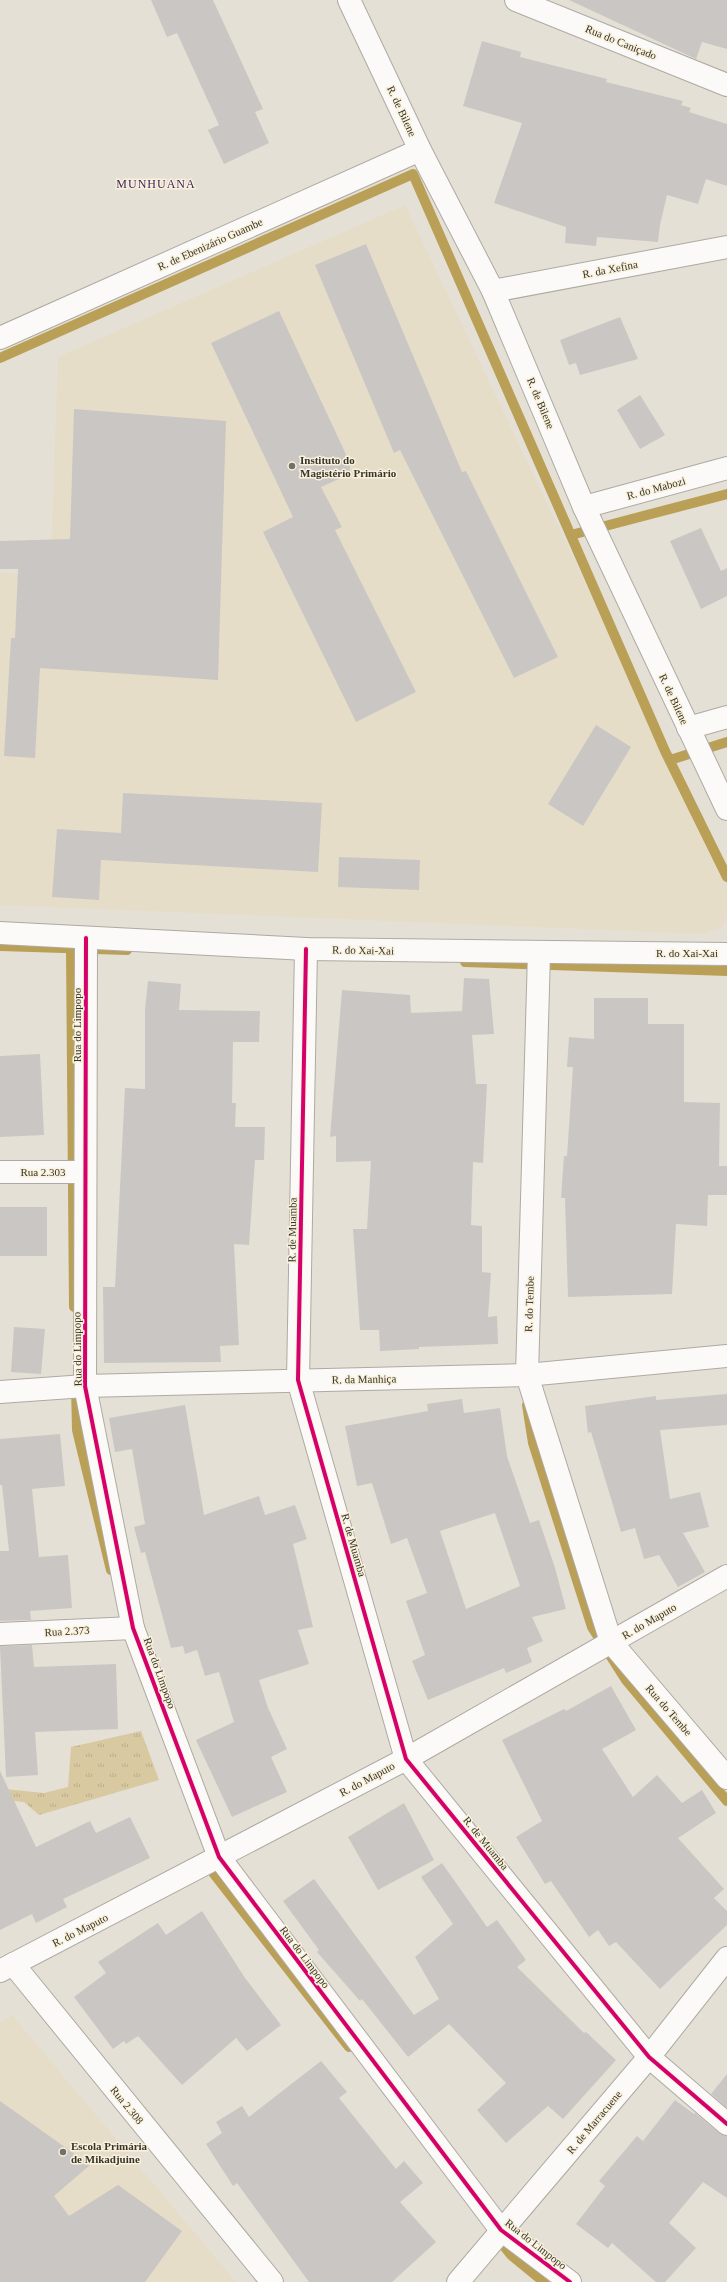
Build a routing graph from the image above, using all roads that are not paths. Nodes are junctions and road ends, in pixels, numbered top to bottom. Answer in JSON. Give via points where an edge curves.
{"nodes":[{"id":1,"x":349,"y":0,"type":"edge"},
{"id":2,"x":516,"y":0,"type":"edge"},
{"id":3,"x":727,"y":85,"type":"edge"},
{"id":4,"x":420,"y":150,"type":"junction"},
{"id":5,"x":727,"y":247,"type":"edge"},
{"id":6,"x":493,"y":291,"type":"junction"},
{"id":7,"x":0,"y":338,"type":"edge"},
{"id":8,"x":727,"y":468,"type":"edge"},
{"id":9,"x":584,"y":507,"type":"junction"},
{"id":10,"x":727,"y":717,"type":"edge"},
{"id":11,"x":688,"y":728,"type":"junction"},
{"id":12,"x":727,"y":809,"type":"edge"},
{"id":13,"x":0,"y":932,"type":"edge"},
{"id":14,"x":86,"y":938,"type":"junction"},
{"id":15,"x":306,"y":949,"type":"junction"},
{"id":16,"x":539,"y":953,"type":"junction"},
{"id":17,"x":727,"y":954,"type":"edge"},
{"id":18,"x":0,"y":1172,"type":"edge"},
{"id":19,"x":86,"y":1172,"type":"junction"},
{"id":20,"x":727,"y":1356,"type":"edge"},
{"id":21,"x":527,"y":1375,"type":"junction"},
{"id":22,"x":298,"y":1380,"type":"junction"},
{"id":23,"x":85,"y":1386,"type":"junction"},
{"id":24,"x":0,"y":1392,"type":"edge"},
{"id":25,"x":727,"y":1576,"type":"edge"},
{"id":26,"x":133,"y":1628,"type":"junction"},
{"id":27,"x":0,"y":1634,"type":"edge"},
{"id":28,"x":611,"y":1642,"type":"junction"},
{"id":29,"x":406,"y":1759,"type":"junction"},
{"id":30,"x":727,"y":1778,"type":"edge"},
{"id":31,"x":219,"y":1857,"type":"junction"},
{"id":32,"x":727,"y":1958,"type":"edge"},
{"id":33,"x":6,"y":1968,"type":"edge"},
{"id":34,"x":649,"y":2057,"type":"junction"},
{"id":35,"x":727,"y":2124,"type":"edge"},
{"id":36,"x":501,"y":2230,"type":"junction"},
{"id":37,"x":272,"y":2282,"type":"edge"},
{"id":38,"x":458,"y":2282,"type":"edge"},
{"id":39,"x":570,"y":2282,"type":"edge"}],
"edges":[{"from":1,"to":4,"type":"street","name":"R. de Bilene"},
{"from":2,"to":3,"type":"street","name":"Rua do Caniçado"},
{"from":4,"to":6,"type":"street","name":"R. de Bilene"},
{"from":4,"to":7,"type":"street","name":"R. de Ebenizário Guambe"},
{"from":5,"to":6,"type":"street","name":"R. da Xefina"},
{"from":6,"to":9,"type":"street","name":"R. de Bilene"},
{"from":8,"to":9,"type":"street","name":"R. do Mabozi"},
{"from":9,"to":11,"type":"street","name":"R. de Bilene"},
{"from":10,"to":11,"type":"street"},
{"from":11,"to":12,"type":"street","name":"R. de Bilene"},
{"from":13,"to":14,"type":"street","name":"R. do Xai-Xai"},
{"from":14,"to":15,"type":"street","name":"R. do Xai-Xai"},
{"from":14,"to":19,"type":"street","name":"Rua do Limpopo"},
{"from":15,"to":16,"type":"street","name":"R. do Xai-Xai"},
{"from":15,"to":22,"type":"street","name":"R. de Muamba"},
{"from":16,"to":17,"type":"street","name":"R. do Xai-Xai"},
{"from":16,"to":21,"type":"street","name":"R. do Tembe"},
{"from":18,"to":19,"type":"street","name":"Rua 2.303"},
{"from":19,"to":23,"type":"street","name":"Rua do Limpopo"},
{"from":20,"to":21,"type":"street","name":"R. da Manhiça"},
{"from":21,"to":22,"type":"street","name":"R. da Manhiça"},
{"from":21,"to":28,"type":"street","name":"R. do Tembe"},
{"from":22,"to":23,"type":"street","name":"R. da Manhiça"},
{"from":22,"to":29,"type":"street","name":"R. de Muamba"},
{"from":23,"to":24,"type":"street","name":"R. da Manhiça"},
{"from":23,"to":26,"type":"street","name":"Rua do Limpopo"},
{"from":25,"to":28,"type":"street","name":"R. do Maputo"},
{"from":26,"to":27,"type":"street","name":"Rua 2.373"},
{"from":26,"to":31,"type":"street","name":"Rua do Limpopo"},
{"from":28,"to":29,"type":"street","name":"R. do Maputo"},
{"from":28,"to":30,"type":"street","name":"Rua do Tembe"},
{"from":29,"to":31,"type":"street","name":"R. do Maputo"},
{"from":29,"to":34,"type":"street","name":"R. de Muamba"},
{"from":31,"to":33,"type":"street","name":"R. do Maputo"},
{"from":31,"to":36,"type":"street","name":"Rua do Limpopo"},
{"from":32,"to":34,"type":"street","name":"R. de Marracuene"},
{"from":33,"to":37,"type":"street","name":"Rua 2.308"},
{"from":34,"to":35,"type":"street","name":"R. de Muamba"},
{"from":34,"to":36,"type":"street","name":"R. de Marracuene"},
{"from":36,"to":38,"type":"street","name":"R. de Marracuene"},
{"from":36,"to":39,"type":"street","name":"Rua do Limpopo"}]}
